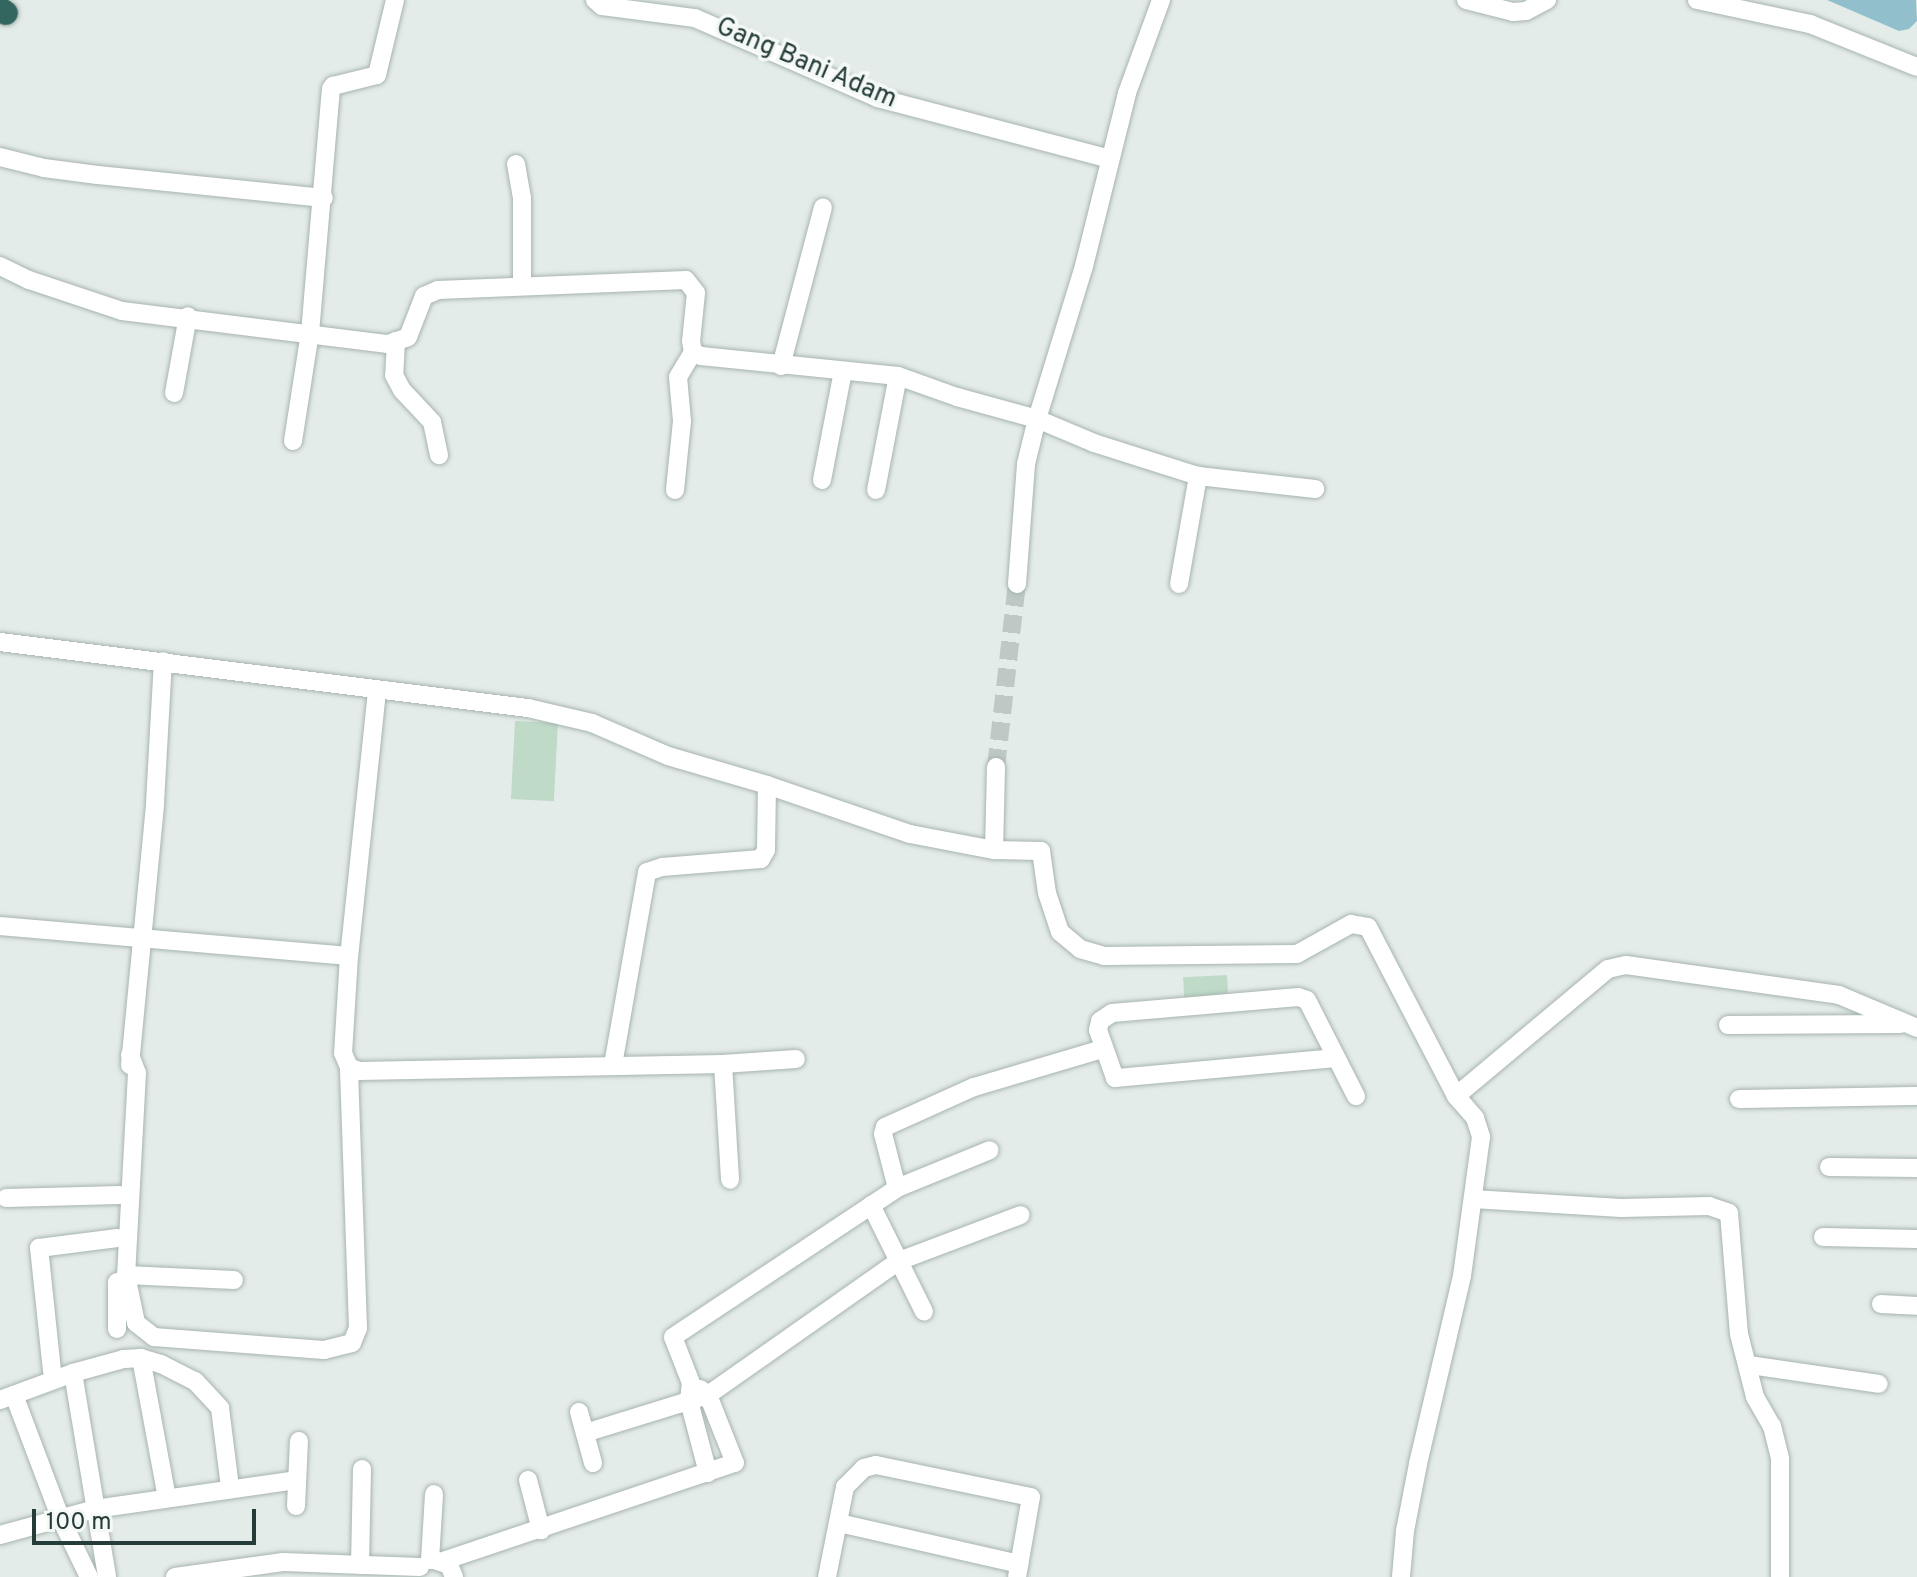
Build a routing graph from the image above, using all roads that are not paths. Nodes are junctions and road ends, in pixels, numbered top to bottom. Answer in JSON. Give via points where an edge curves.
{"nodes":[{"id":1,"x":395,"y":0,"type":"edge"},
{"id":2,"x":595,"y":0,"type":"edge"},
{"id":3,"x":1161,"y":0,"type":"edge"},
{"id":4,"x":1466,"y":0,"type":"edge"},
{"id":5,"x":1547,"y":0,"type":"edge"},
{"id":6,"x":1697,"y":0,"type":"edge"},
{"id":7,"x":1917,"y":67,"type":"edge"},
{"id":8,"x":0,"y":157,"type":"edge"},
{"id":9,"x":1110,"y":159,"type":"junction"},
{"id":10,"x":516,"y":164,"type":"dead end"},
{"id":11,"x":324,"y":198,"type":"junction"},
{"id":12,"x":823,"y":207,"type":"dead end"},
{"id":13,"x":0,"y":266,"type":"edge"},
{"id":14,"x":522,"y":284,"type":"junction"},
{"id":15,"x":188,"y":316,"type":"junction"},
{"id":16,"x":310,"y":333,"type":"junction"},
{"id":17,"x":396,"y":341,"type":"junction"},
{"id":18,"x":693,"y":352,"type":"junction"},
{"id":19,"x":781,"y":366,"type":"junction"},
{"id":20,"x":843,"y":371,"type":"junction"},
{"id":21,"x":898,"y":376,"type":"junction"},
{"id":22,"x":174,"y":393,"type":"dead end"},
{"id":23,"x":1037,"y":419,"type":"junction"},
{"id":24,"x":293,"y":441,"type":"dead end"},
{"id":25,"x":439,"y":455,"type":"dead end"},
{"id":26,"x":1198,"y":476,"type":"junction"},
{"id":27,"x":822,"y":480,"type":"dead end"},
{"id":28,"x":1315,"y":489,"type":"dead end"},
{"id":29,"x":675,"y":490,"type":"dead end"},
{"id":30,"x":876,"y":490,"type":"dead end"},
{"id":31,"x":1017,"y":584,"type":"tunnel mouth"},
{"id":32,"x":1179,"y":584,"type":"dead end"},
{"id":33,"x":0,"y":642,"type":"edge"},
{"id":34,"x":163,"y":661,"type":"junction"},
{"id":35,"x":377,"y":691,"type":"junction"},
{"id":36,"x":996,"y":767,"type":"tunnel mouth"},
{"id":37,"x":767,"y":785,"type":"junction"},
{"id":38,"x":994,"y":850,"type":"junction"},
{"id":39,"x":0,"y":926,"type":"edge"},
{"id":40,"x":143,"y":940,"type":"junction"},
{"id":41,"x":349,"y":956,"type":"junction"},
{"id":42,"x":1728,"y":1025,"type":"dead end"},
{"id":43,"x":1914,"y":1026,"type":"edge"},
{"id":44,"x":1102,"y":1049,"type":"junction"},
{"id":45,"x":130,"y":1055,"type":"junction"},
{"id":46,"x":1336,"y":1058,"type":"junction"},
{"id":47,"x":796,"y":1059,"type":"dead end"},
{"id":48,"x":723,"y":1064,"type":"junction"},
{"id":49,"x":613,"y":1065,"type":"junction"},
{"id":50,"x":349,"y":1067,"type":"junction"},
{"id":51,"x":1356,"y":1096,"type":"dead end"},
{"id":52,"x":1456,"y":1096,"type":"junction"},
{"id":53,"x":1917,"y":1096,"type":"edge"},
{"id":54,"x":1739,"y":1099,"type":"dead end"},
{"id":55,"x":990,"y":1150,"type":"dead end"},
{"id":56,"x":1829,"y":1167,"type":"dead end"},
{"id":57,"x":1917,"y":1168,"type":"edge"},
{"id":58,"x":730,"y":1180,"type":"dead end"},
{"id":59,"x":897,"y":1188,"type":"junction"},
{"id":60,"x":120,"y":1195,"type":"junction"},
{"id":61,"x":6,"y":1198,"type":"dead end"},
{"id":62,"x":1473,"y":1199,"type":"junction"},
{"id":63,"x":871,"y":1205,"type":"junction"},
{"id":64,"x":1021,"y":1215,"type":"dead end"},
{"id":65,"x":1823,"y":1237,"type":"dead end"},
{"id":66,"x":117,"y":1238,"type":"junction"},
{"id":67,"x":1917,"y":1239,"type":"edge"},
{"id":68,"x":899,"y":1261,"type":"junction"},
{"id":69,"x":126,"y":1275,"type":"junction"},
{"id":70,"x":234,"y":1280,"type":"dead end"},
{"id":71,"x":1881,"y":1304,"type":"dead end"},
{"id":72,"x":1917,"y":1306,"type":"edge"},
{"id":73,"x":924,"y":1312,"type":"dead end"},
{"id":74,"x":117,"y":1329,"type":"dead end"},
{"id":75,"x":141,"y":1358,"type":"junction"},
{"id":76,"x":1749,"y":1365,"type":"junction"},
{"id":77,"x":52,"y":1371,"type":"dead end"},
{"id":78,"x":73,"y":1373,"type":"junction"},
{"id":79,"x":1879,"y":1384,"type":"dead end"},
{"id":80,"x":690,"y":1392,"type":"junction"},
{"id":81,"x":708,"y":1395,"type":"junction"},
{"id":82,"x":7,"y":1398,"type":"edge"},
{"id":83,"x":579,"y":1412,"type":"dead end"},
{"id":84,"x":585,"y":1433,"type":"junction"},
{"id":85,"x":299,"y":1441,"type":"dead end"},
{"id":86,"x":593,"y":1463,"type":"dead end"},
{"id":87,"x":362,"y":1469,"type":"dead end"},
{"id":88,"x":708,"y":1473,"type":"junction"},
{"id":89,"x":296,"y":1480,"type":"junction"},
{"id":90,"x":528,"y":1480,"type":"dead end"},
{"id":91,"x":230,"y":1487,"type":"junction"},
{"id":92,"x":434,"y":1494,"type":"dead end"},
{"id":93,"x":167,"y":1498,"type":"junction"},
{"id":94,"x":296,"y":1506,"type":"dead end"},
{"id":95,"x":95,"y":1509,"type":"junction"},
{"id":96,"x":60,"y":1517,"type":"junction"},
{"id":97,"x":839,"y":1523,"type":"junction"},
{"id":98,"x":541,"y":1530,"type":"junction"},
{"id":99,"x":0,"y":1535,"type":"edge"},
{"id":100,"x":360,"y":1565,"type":"junction"},
{"id":101,"x":433,"y":1568,"type":"edge"},
{"id":102,"x":1018,"y":1571,"type":"edge"},
{"id":103,"x":89,"y":1577,"type":"edge"},
{"id":104,"x":107,"y":1577,"type":"edge"},
{"id":105,"x":175,"y":1577,"type":"edge"},
{"id":106,"x":827,"y":1577,"type":"edge"},
{"id":107,"x":1401,"y":1577,"type":"edge"},
{"id":108,"x":1780,"y":1577,"type":"edge"}],
"edges":[{"from":1,"to":11,"type":"street","via":[[377,75],[331,89]]},
{"from":2,"to":9,"type":"street","name":"Gang Bani Adam","via":[[602,6],[695,18],[878,98]]},
{"from":3,"to":9,"type":"street"},
{"from":4,"to":5,"type":"street","via":[[1513,12]]},
{"from":6,"to":7,"type":"street","via":[[1810,24]]},
{"from":8,"to":11,"type":"street","via":[[98,175]]},
{"from":9,"to":23,"type":"street"},
{"from":10,"to":14,"type":"street","via":[[522,198]]},
{"from":11,"to":16,"type":"street"},
{"from":12,"to":19,"type":"street"},
{"from":13,"to":15,"type":"street","via":[[122,311]]},
{"from":14,"to":17,"type":"street","via":[[430,291],[412,332]]},
{"from":14,"to":18,"type":"street","via":[[686,280],[696,293]]},
{"from":15,"to":16,"type":"street"},
{"from":15,"to":22,"type":"street"},
{"from":16,"to":17,"type":"street"},
{"from":16,"to":24,"type":"street"},
{"from":17,"to":25,"type":"street","via":[[394,375],[432,422]]},
{"from":18,"to":19,"type":"street"},
{"from":18,"to":29,"type":"street","via":[[678,377],[682,421]]},
{"from":19,"to":20,"type":"street"},
{"from":20,"to":21,"type":"street"},
{"from":20,"to":27,"type":"street"},
{"from":21,"to":23,"type":"street"},
{"from":21,"to":30,"type":"street"},
{"from":23,"to":26,"type":"street"},
{"from":23,"to":31,"type":"street","via":[[1026,464]]},
{"from":26,"to":28,"type":"street"},
{"from":26,"to":32,"type":"street"},
{"from":33,"to":34,"type":"street"},
{"from":34,"to":35,"type":"street"},
{"from":34,"to":40,"type":"street"},
{"from":35,"to":37,"type":"street","via":[[466,699],[592,723],[668,756]]},
{"from":35,"to":41,"type":"street"},
{"from":36,"to":38,"type":"street"},
{"from":37,"to":38,"type":"street","via":[[910,834]]},
{"from":37,"to":49,"type":"street","via":[[766,850],[761,859],[647,872]]},
{"from":38,"to":52,"type":"street","via":[[1041,851],[1060,932],[1080,949],[1104,956],[1297,954],[1351,924],[1368,927]]},
{"from":39,"to":40,"type":"street"},
{"from":40,"to":41,"type":"street"},
{"from":40,"to":45,"type":"street"},
{"from":41,"to":50,"type":"street","via":[[343,1053]]},
{"from":42,"to":43,"type":"street"},
{"from":43,"to":52,"type":"street","via":[[1839,995],[1626,965],[1608,969]]},
{"from":44,"to":46,"type":"street","via":[[1115,1078],[1123,1079]]},
{"from":44,"to":46,"type":"street","via":[[1100,1021],[1112,1013],[1298,997],[1307,1000]]},
{"from":44,"to":59,"type":"street","via":[[974,1087],[885,1127]]},
{"from":45,"to":60,"type":"street"},
{"from":45,"to":69,"type":"street","via":[[137,1073]]},
{"from":46,"to":51,"type":"street"},
{"from":47,"to":48,"type":"street"},
{"from":48,"to":49,"type":"street"},
{"from":48,"to":58,"type":"street"},
{"from":49,"to":50,"type":"street","via":[[359,1071]]},
{"from":50,"to":69,"type":"street","via":[[358,1328],[352,1343],[324,1350],[154,1337],[136,1323]]},
{"from":52,"to":62,"type":"street","via":[[1480,1130]]},
{"from":53,"to":54,"type":"street"},
{"from":55,"to":59,"type":"street"},
{"from":56,"to":57,"type":"street"},
{"from":59,"to":63,"type":"street"},
{"from":60,"to":61,"type":"street"},
{"from":60,"to":66,"type":"street"},
{"from":62,"to":76,"type":"street","via":[[1721,1208],[1732,1221],[1736,1314]]},
{"from":62,"to":107,"type":"street","via":[[1462,1276],[1405,1531]]},
{"from":63,"to":68,"type":"street"},
{"from":63,"to":80,"type":"street","via":[[673,1337]]},
{"from":64,"to":68,"type":"street"},
{"from":65,"to":67,"type":"street"},
{"from":66,"to":74,"type":"street"},
{"from":66,"to":77,"type":"street","via":[[39,1248]]},
{"from":68,"to":73,"type":"street"},
{"from":68,"to":81,"type":"street"},
{"from":69,"to":70,"type":"street"},
{"from":71,"to":72,"type":"street"},
{"from":75,"to":78,"type":"street"},
{"from":75,"to":91,"type":"street","via":[[179,1371],[215,1399]]},
{"from":75,"to":93,"type":"street"},
{"from":76,"to":79,"type":"street"},
{"from":76,"to":108,"type":"street","via":[[1755,1397],[1777,1440]]},
{"from":78,"to":82,"type":"street"},
{"from":78,"to":95,"type":"street"},
{"from":80,"to":81,"type":"street"},
{"from":80,"to":84,"type":"street"},
{"from":80,"to":88,"type":"street"},
{"from":81,"to":88,"type":"street","via":[[735,1459]]},
{"from":82,"to":96,"type":"street"},
{"from":83,"to":84,"type":"street"},
{"from":84,"to":86,"type":"street"},
{"from":85,"to":89,"type":"street"},
{"from":87,"to":100,"type":"street"},
{"from":88,"to":98,"type":"street"},
{"from":89,"to":91,"type":"street"},
{"from":89,"to":94,"type":"street"},
{"from":90,"to":98,"type":"street"},
{"from":91,"to":93,"type":"street"},
{"from":92,"to":101,"type":"street"},
{"from":93,"to":95,"type":"street"},
{"from":95,"to":96,"type":"street"},
{"from":95,"to":104,"type":"street"},
{"from":96,"to":99,"type":"street"},
{"from":96,"to":103,"type":"street"},
{"from":97,"to":102,"type":"street"},
{"from":97,"to":102,"type":"street","via":[[845,1487],[864,1468],[876,1465],[1026,1495],[1031,1500]]},
{"from":97,"to":106,"type":"street"},
{"from":98,"to":101,"type":"street"},
{"from":100,"to":101,"type":"street"},
{"from":100,"to":105,"type":"street","via":[[283,1562]]}]}
